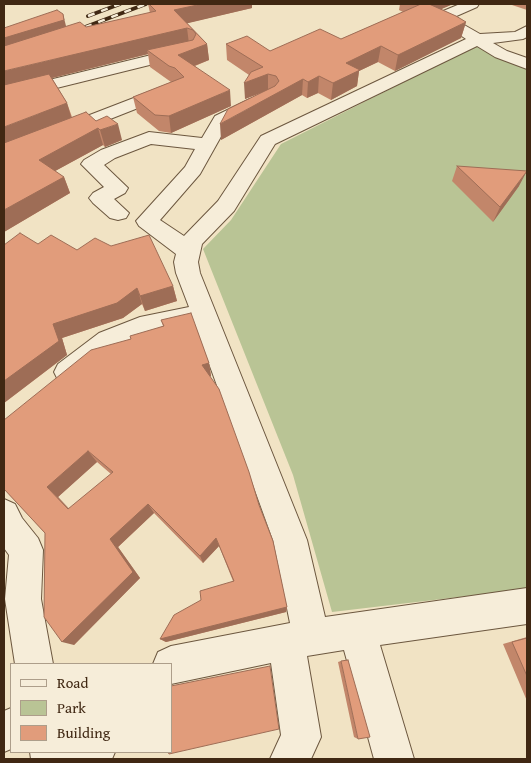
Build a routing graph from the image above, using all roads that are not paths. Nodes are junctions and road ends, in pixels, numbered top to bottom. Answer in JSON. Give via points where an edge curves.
{"nodes":[{"id":1,"x":472,"y":4,"type":"edge"},
{"id":2,"x":527,"y":31,"type":"edge"},
{"id":3,"x":479,"y":39,"type":"junction"},
{"id":4,"x":188,"y":51,"type":"edge"},
{"id":5,"x":527,"y":64,"type":"edge"},
{"id":6,"x":170,"y":89,"type":"edge"},
{"id":7,"x":4,"y":96,"type":"edge"},
{"id":8,"x":268,"y":97,"type":"edge"},
{"id":9,"x":207,"y":144,"type":"junction"},
{"id":10,"x":4,"y":155,"type":"edge"},
{"id":11,"x":118,"y":213,"type":"dead end"},
{"id":12,"x":188,"y":251,"type":"junction"},
{"id":13,"x":204,"y":314,"type":"junction"},
{"id":14,"x":48,"y":387,"type":"edge"},
{"id":15,"x":4,"y":515,"type":"edge"},
{"id":16,"x":527,"y":606,"type":"edge"},
{"id":17,"x":357,"y":630,"type":"junction"},
{"id":18,"x":298,"y":639,"type":"junction"},
{"id":19,"x":34,"y":663,"type":"edge"},
{"id":20,"x":172,"y":664,"type":"edge"},
{"id":21,"x":93,"y":753,"type":"edge"},
{"id":22,"x":82,"y":759,"type":"edge"},
{"id":23,"x":290,"y":759,"type":"edge"},
{"id":24,"x":394,"y":759,"type":"edge"}],
"edges":[{"from":1,"to":3,"type":"street","via":[[441,17]]},
{"from":2,"to":3,"type":"street","via":[[518,36]]},
{"from":3,"to":5,"type":"street","via":[[500,54]]},
{"from":3,"to":12,"type":"street","via":[[268,140],[226,206],[192,241]]},
{"from":4,"to":7,"type":"street"},
{"from":6,"to":10,"type":"street"},
{"from":8,"to":9,"type":"street","via":[[221,120]]},
{"from":9,"to":11,"type":"street","via":[[150,138],[91,164],[118,188],[100,198]]},
{"from":9,"to":12,"type":"street","via":[[192,170],[147,221]]},
{"from":12,"to":13,"type":"street","via":[[188,273]]},
{"from":13,"to":14,"type":"street","via":[[140,328],[108,340]]},
{"from":13,"to":18,"type":"street","via":[[290,540]]},
{"from":15,"to":19,"type":"street","via":[[10,530],[26,550],[23,599]]},
{"from":16,"to":17,"type":"street"},
{"from":17,"to":18,"type":"street"},
{"from":17,"to":24,"type":"street"},
{"from":18,"to":20,"type":"street"},
{"from":18,"to":23,"type":"street","via":[[301,736]]},
{"from":21,"to":22,"type":"street"}]}
